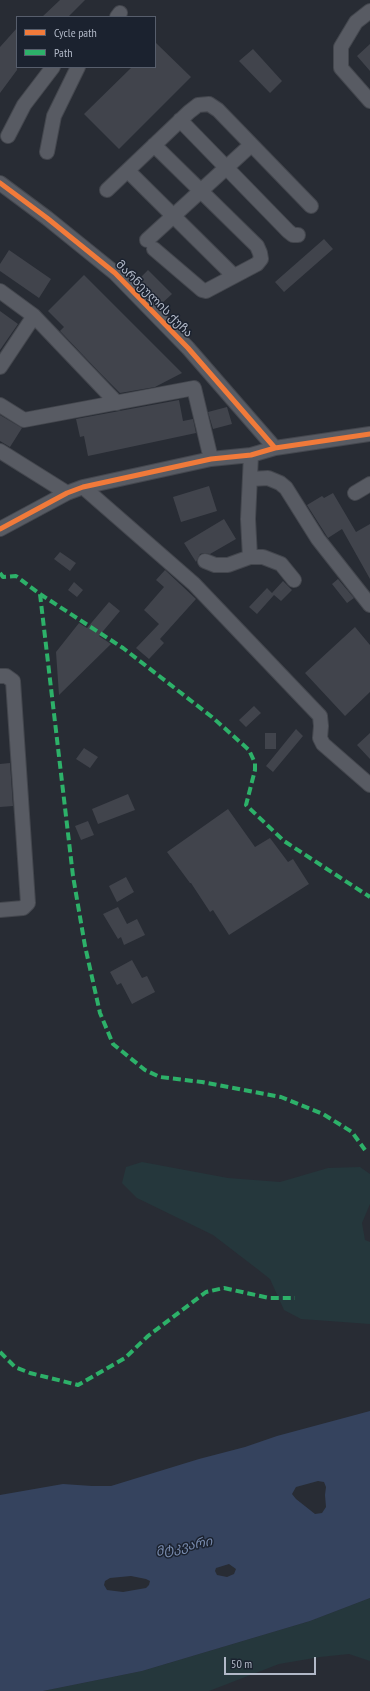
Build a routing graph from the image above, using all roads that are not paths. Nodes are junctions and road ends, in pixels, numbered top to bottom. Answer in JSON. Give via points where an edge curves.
{"nodes":[{"id":1,"x":370,"y":11,"type":"edge"},
{"id":2,"x":52,"y":68,"type":"edge"},
{"id":3,"x":78,"y":68,"type":"edge"},
{"id":4,"x":370,"y":101,"type":"edge"},
{"id":5,"x":180,"y":120,"type":"junction"},
{"id":6,"x":8,"y":136,"type":"dead end"},
{"id":7,"x":154,"y":145,"type":"junction"},
{"id":8,"x":251,"y":145,"type":"junction"},
{"id":9,"x":47,"y":152,"type":"dead end"},
{"id":10,"x":227,"y":167,"type":"junction"},
{"id":11,"x":128,"y":171,"type":"junction"},
{"id":12,"x":0,"y":183,"type":"edge"},
{"id":13,"x":107,"y":190,"type":"dead end"},
{"id":14,"x":201,"y":191,"type":"junction"},
{"id":15,"x":310,"y":206,"type":"dead end"},
{"id":16,"x":172,"y":215,"type":"junction"},
{"id":17,"x":298,"y":236,"type":"dead end"},
{"id":18,"x":234,"y":276,"type":"junction"},
{"id":19,"x":0,"y":291,"type":"edge"},
{"id":20,"x":34,"y":316,"type":"junction"},
{"id":21,"x":0,"y":367,"type":"edge"},
{"id":22,"x":117,"y":403,"type":"junction"},
{"id":23,"x":0,"y":405,"type":"edge"},
{"id":24,"x":370,"y":434,"type":"edge"},
{"id":25,"x":275,"y":448,"type":"junction"},
{"id":26,"x":0,"y":451,"type":"edge"},
{"id":27,"x":251,"y":455,"type":"junction"},
{"id":28,"x":211,"y":459,"type":"junction"},
{"id":29,"x":251,"y":479,"type":"junction"},
{"id":30,"x":370,"y":484,"type":"edge"},
{"id":31,"x":83,"y":487,"type":"junction"},
{"id":32,"x":67,"y":493,"type":"junction"},
{"id":33,"x":355,"y":493,"type":"dead end"},
{"id":34,"x":0,"y":529,"type":"edge"},
{"id":35,"x":250,"y":557,"type":"junction"},
{"id":36,"x":205,"y":561,"type":"dead end"},
{"id":37,"x":294,"y":580,"type":"dead end"},
{"id":38,"x":370,"y":605,"type":"edge"},
{"id":39,"x":0,"y":676,"type":"edge"},
{"id":40,"x":370,"y":785,"type":"edge"},
{"id":41,"x":0,"y":910,"type":"edge"}],
"edges":[{"from":1,"to":4,"type":"street","via":[[356,22],[341,47],[341,68]]},
{"from":2,"to":6,"type":"street","via":[[24,105]]},
{"from":3,"to":9,"type":"street","via":[[54,116]]},
{"from":5,"to":7,"type":"street"},
{"from":5,"to":8,"type":"street","via":[[198,105],[209,104]]},
{"from":5,"to":10,"type":"street"},
{"from":7,"to":11,"type":"street"},
{"from":7,"to":14,"type":"street"},
{"from":8,"to":10,"type":"street"},
{"from":8,"to":15,"type":"street"},
{"from":10,"to":14,"type":"street"},
{"from":10,"to":17,"type":"street","via":[[288,231]]},
{"from":11,"to":13,"type":"street"},
{"from":11,"to":16,"type":"street"},
{"from":12,"to":25,"type":"street","name":"მარნეულის ქუჩა","via":[[115,273],[188,348]]},
{"from":14,"to":16,"type":"street"},
{"from":14,"to":18,"type":"street","via":[[257,246],[260,253],[257,264]]},
{"from":16,"to":18,"type":"street"},
{"from":16,"to":18,"type":"street","via":[[151,245],[202,290],[209,290]]},
{"from":19,"to":20,"type":"street"},
{"from":20,"to":21,"type":"street"},
{"from":20,"to":22,"type":"street"},
{"from":22,"to":23,"type":"street","via":[[24,420]]},
{"from":22,"to":28,"type":"street","via":[[194,388]]},
{"from":24,"to":25,"type":"street"},
{"from":25,"to":27,"type":"street"},
{"from":26,"to":32,"type":"street"},
{"from":27,"to":28,"type":"street"},
{"from":27,"to":29,"type":"street"},
{"from":28,"to":31,"type":"street"},
{"from":29,"to":35,"type":"street","via":[[248,519]]},
{"from":29,"to":38,"type":"street","via":[[268,478],[286,488],[318,539]]},
{"from":30,"to":33,"type":"street"},
{"from":31,"to":32,"type":"street"},
{"from":31,"to":40,"type":"street","via":[[205,596],[320,716],[320,738],[323,744]]},
{"from":32,"to":34,"type":"street"},
{"from":35,"to":36,"type":"street","via":[[228,565],[215,565]]},
{"from":35,"to":37,"type":"street","via":[[263,557],[281,564]]},
{"from":39,"to":41,"type":"street","via":[[6,676],[13,681],[28,903],[23,908]]}]}
